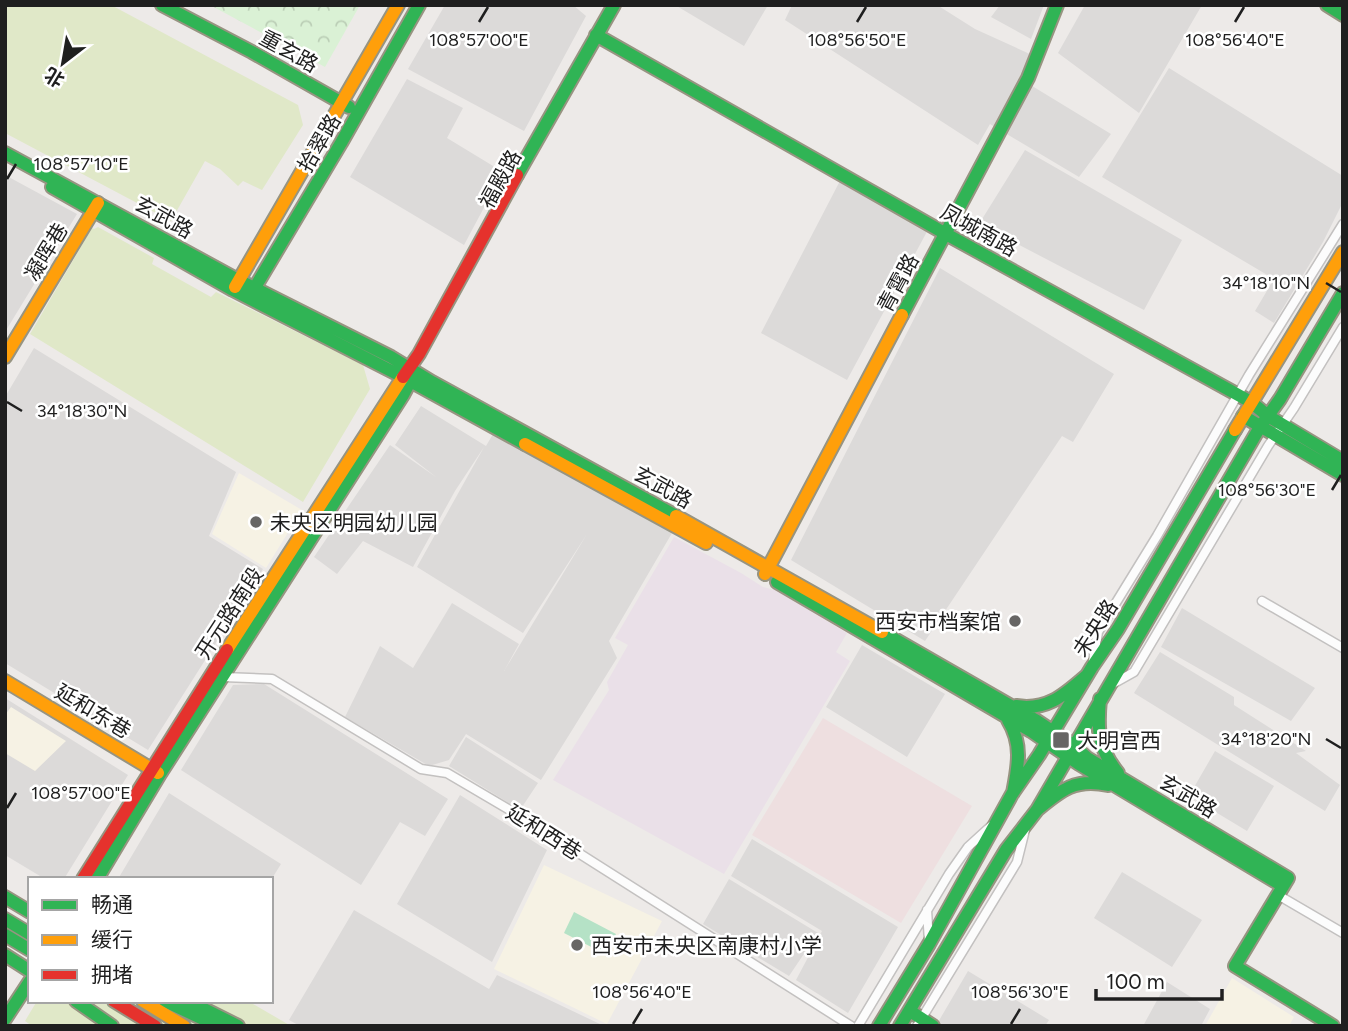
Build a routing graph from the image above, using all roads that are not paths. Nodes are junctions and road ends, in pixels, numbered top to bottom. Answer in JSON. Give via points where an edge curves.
{"nodes":[{"id":1,"x":162,"y":5,"type":"edge"},
{"id":2,"x":398,"y":5,"type":"edge"},
{"id":3,"x":419,"y":5,"type":"edge"},
{"id":4,"x":614,"y":5,"type":"edge"},
{"id":5,"x":619,"y":5,"type":"edge"},
{"id":6,"x":1057,"y":5,"type":"edge"},
{"id":7,"x":1327,"y":5,"type":"edge"},
{"id":8,"x":1343,"y":15,"type":"edge"},
{"id":9,"x":598,"y":36,"type":"junction"},
{"id":10,"x":342,"y":103,"type":"junction"},
{"id":11,"x":358,"y":113,"type":"junction"},
{"id":12,"x":5,"y":153,"type":"edge"},
{"id":13,"x":5,"y":162,"type":"edge"},
{"id":14,"x":96,"y":206,"type":"junction"},
{"id":15,"x":1343,"y":224,"type":"edge"},
{"id":16,"x":946,"y":234,"type":"junction"},
{"id":17,"x":1343,"y":252,"type":"edge"},
{"id":18,"x":235,"y":285,"type":"junction"},
{"id":19,"x":251,"y":293,"type":"junction"},
{"id":20,"x":1343,"y":293,"type":"edge"},
{"id":21,"x":1343,"y":327,"type":"edge"},
{"id":22,"x":5,"y":358,"type":"edge"},
{"id":23,"x":410,"y":375,"type":"junction"},
{"id":24,"x":1237,"y":395,"type":"junction"},
{"id":25,"x":1251,"y":402,"type":"junction"},
{"id":26,"x":1243,"y":416,"type":"junction"},
{"id":27,"x":1264,"y":421,"type":"junction"},
{"id":28,"x":1279,"y":430,"type":"junction"},
{"id":29,"x":1343,"y":461,"type":"edge"},
{"id":30,"x":1343,"y":475,"type":"edge"},
{"id":31,"x":766,"y":571,"type":"junction"},
{"id":32,"x":1262,"y":601,"type":"dead end"},
{"id":33,"x":1343,"y":648,"type":"edge"},
{"id":34,"x":1089,"y":671,"type":"junction"},
{"id":35,"x":223,"y":677,"type":"junction"},
{"id":36,"x":5,"y":681,"type":"edge"},
{"id":37,"x":1107,"y":687,"type":"junction"},
{"id":38,"x":1100,"y":699,"type":"junction"},
{"id":39,"x":997,"y":705,"type":"junction"},
{"id":40,"x":1051,"y":736,"type":"junction"},
{"id":41,"x":1070,"y":750,"type":"junction"},
{"id":42,"x":156,"y":772,"type":"junction"},
{"id":43,"x":1124,"y":786,"type":"junction"},
{"id":44,"x":1012,"y":794,"type":"junction"},
{"id":45,"x":1037,"y":810,"type":"junction"},
{"id":46,"x":996,"y":822,"type":"junction"},
{"id":47,"x":1027,"y":825,"type":"junction"},
{"id":48,"x":84,"y":877,"type":"edge"},
{"id":49,"x":98,"y":877,"type":"edge"},
{"id":50,"x":1283,"y":886,"type":"junction"},
{"id":51,"x":5,"y":897,"type":"edge"},
{"id":52,"x":28,"y":911,"type":"edge"},
{"id":53,"x":927,"y":911,"type":"junction"},
{"id":54,"x":5,"y":919,"type":"edge"},
{"id":55,"x":28,"y":933,"type":"edge"},
{"id":56,"x":1343,"y":933,"type":"edge"},
{"id":57,"x":5,"y":935,"type":"edge"},
{"id":58,"x":929,"y":944,"type":"junction"},
{"id":59,"x":28,"y":949,"type":"edge"},
{"id":60,"x":963,"y":950,"type":"junction"},
{"id":61,"x":5,"y":955,"type":"edge"},
{"id":62,"x":939,"y":962,"type":"junction"},
{"id":63,"x":28,"y":970,"type":"edge"},
{"id":64,"x":28,"y":984,"type":"edge"},
{"id":65,"x":79,"y":1003,"type":"edge"},
{"id":66,"x":115,"y":1003,"type":"edge"},
{"id":67,"x":116,"y":1003,"type":"edge"},
{"id":68,"x":146,"y":1003,"type":"edge"},
{"id":69,"x":169,"y":1003,"type":"edge"},
{"id":70,"x":192,"y":1003,"type":"edge"},
{"id":71,"x":5,"y":1019,"type":"edge"},
{"id":72,"x":905,"y":1020,"type":"edge"},
{"id":73,"x":924,"y":1023,"type":"edge"},
{"id":74,"x":112,"y":1026,"type":"edge"},
{"id":75,"x":142,"y":1026,"type":"edge"},
{"id":76,"x":155,"y":1026,"type":"edge"},
{"id":77,"x":184,"y":1026,"type":"edge"},
{"id":78,"x":218,"y":1026,"type":"edge"},
{"id":79,"x":238,"y":1026,"type":"edge"},
{"id":80,"x":851,"y":1026,"type":"edge"},
{"id":81,"x":858,"y":1026,"type":"edge"},
{"id":82,"x":878,"y":1026,"type":"edge"},
{"id":83,"x":1333,"y":1026,"type":"edge"}],
"edges":[{"from":1,"to":10,"type":"main road","name":"重玄路"},
{"from":2,"to":10,"type":"main road","name":"拾翠路"},
{"from":3,"to":11,"type":"main road","name":"拾翠路"},
{"from":4,"to":9,"type":"main road","name":"福殿路"},
{"from":5,"to":9,"type":"main road","name":"福殿路"},
{"from":6,"to":16,"type":"main road","name":"青霄路","via":[[1028,78]]},
{"from":7,"to":8,"type":"main road"},
{"from":9,"to":16,"type":"main road","name":"凤城南路"},
{"from":9,"to":23,"type":"main road","name":"福殿路"},
{"from":10,"to":11,"type":"main road","name":"重玄路"},
{"from":10,"to":18,"type":"main road","name":"拾翠路"},
{"from":11,"to":19,"type":"main road","name":"拾翠路"},
{"from":12,"to":14,"type":"main road","name":"玄武路"},
{"from":13,"to":14,"type":"main road","name":"玄武路"},
{"from":14,"to":18,"type":"main road","name":"玄武路"},
{"from":14,"to":22,"type":"main road","name":"凝晖巷"},
{"from":15,"to":24,"type":"street"},
{"from":16,"to":24,"type":"main road","name":"凤城南路"},
{"from":16,"to":31,"type":"main road","name":"青霄路"},
{"from":17,"to":25,"type":"main road","name":"未央路"},
{"from":18,"to":19,"type":"main road","name":"玄武路"},
{"from":19,"to":23,"type":"main road","name":"玄武路","via":[[391,357]]},
{"from":20,"to":27,"type":"main road","name":"未央路"},
{"from":21,"to":28,"type":"street"},
{"from":23,"to":31,"type":"main road","name":"玄武路"},
{"from":23,"to":35,"type":"main road","name":"开元路南段"},
{"from":23,"to":42,"type":"main road","name":"开元路南段"},
{"from":24,"to":25,"type":"main road","name":"凤城南路"},
{"from":24,"to":34,"type":"street","via":[[1098,632]]},
{"from":25,"to":26,"type":"main road","name":"未央路"},
{"from":25,"to":27,"type":"main road","name":"凤城南路"},
{"from":26,"to":27,"type":"main road","name":"凤城南路"},
{"from":26,"to":34,"type":"main road","name":"未央路"},
{"from":27,"to":28,"type":"main road","name":"凤城南路"},
{"from":27,"to":37,"type":"main road","name":"未央路"},
{"from":28,"to":29,"type":"main road","name":"凤城南路"},
{"from":28,"to":30,"type":"main road","name":"凤城南路"},
{"from":28,"to":37,"type":"street","via":[[1134,672]]},
{"from":31,"to":39,"type":"main road","name":"玄武路"},
{"from":32,"to":33,"type":"street"},
{"from":34,"to":39,"type":"main road","via":[[1051,703],[1034,708]]},
{"from":34,"to":40,"type":"main road","name":"未央路"},
{"from":35,"to":42,"type":"main road","name":"开元路南段"},
{"from":35,"to":80,"type":"street","name":"延和西巷","via":[[272,679],[421,769],[447,773]]},
{"from":36,"to":42,"type":"main road","name":"延和东巷"},
{"from":37,"to":38,"type":"main road","name":"未央路"},
{"from":38,"to":41,"type":"main road","name":"未央路"},
{"from":38,"to":43,"type":"main road","via":[[1099,740]]},
{"from":39,"to":40,"type":"main road","name":"玄武路"},
{"from":39,"to":44,"type":"main road","via":[[1018,738]]},
{"from":40,"to":41,"type":"main road","name":"玄武路"},
{"from":40,"to":44,"type":"main road","name":"未央路"},
{"from":41,"to":43,"type":"main road","name":"玄武路"},
{"from":41,"to":45,"type":"main road","name":"未央路"},
{"from":42,"to":48,"type":"main road","name":"开元路南段"},
{"from":42,"to":49,"type":"main road","name":"开元路南段"},
{"from":43,"to":45,"type":"main road","via":[[1074,784]]},
{"from":43,"to":50,"type":"main road","name":"玄武路"},
{"from":44,"to":46,"type":"main road","name":"未央路"},
{"from":45,"to":47,"type":"main road","name":"未央路"},
{"from":46,"to":53,"type":"street","via":[[968,847]]},
{"from":46,"to":58,"type":"main road","name":"未央路"},
{"from":47,"to":60,"type":"street","via":[[1017,862]]},
{"from":47,"to":62,"type":"main road","name":"未央路","via":[[1006,850]]},
{"from":50,"to":56,"type":"street"},
{"from":50,"to":83,"type":"main road","via":[[1235,967]]},
{"from":51,"to":52,"type":"main road"},
{"from":53,"to":58,"type":"street"},
{"from":53,"to":81,"type":"street"},
{"from":54,"to":55,"type":"main road"},
{"from":57,"to":59,"type":"main road"},
{"from":58,"to":82,"type":"main road","name":"未央路"},
{"from":60,"to":62,"type":"street"},
{"from":60,"to":73,"type":"street"},
{"from":61,"to":63,"type":"main road"},
{"from":62,"to":72,"type":"main road","name":"未央路"},
{"from":64,"to":71,"type":"main road"},
{"from":65,"to":74,"type":"main road"},
{"from":66,"to":75,"type":"main road"},
{"from":67,"to":76,"type":"main road"},
{"from":68,"to":77,"type":"main road"},
{"from":69,"to":78,"type":"main road"},
{"from":70,"to":79,"type":"main road"},
{"from":72,"to":73,"type":"main road"}]}
